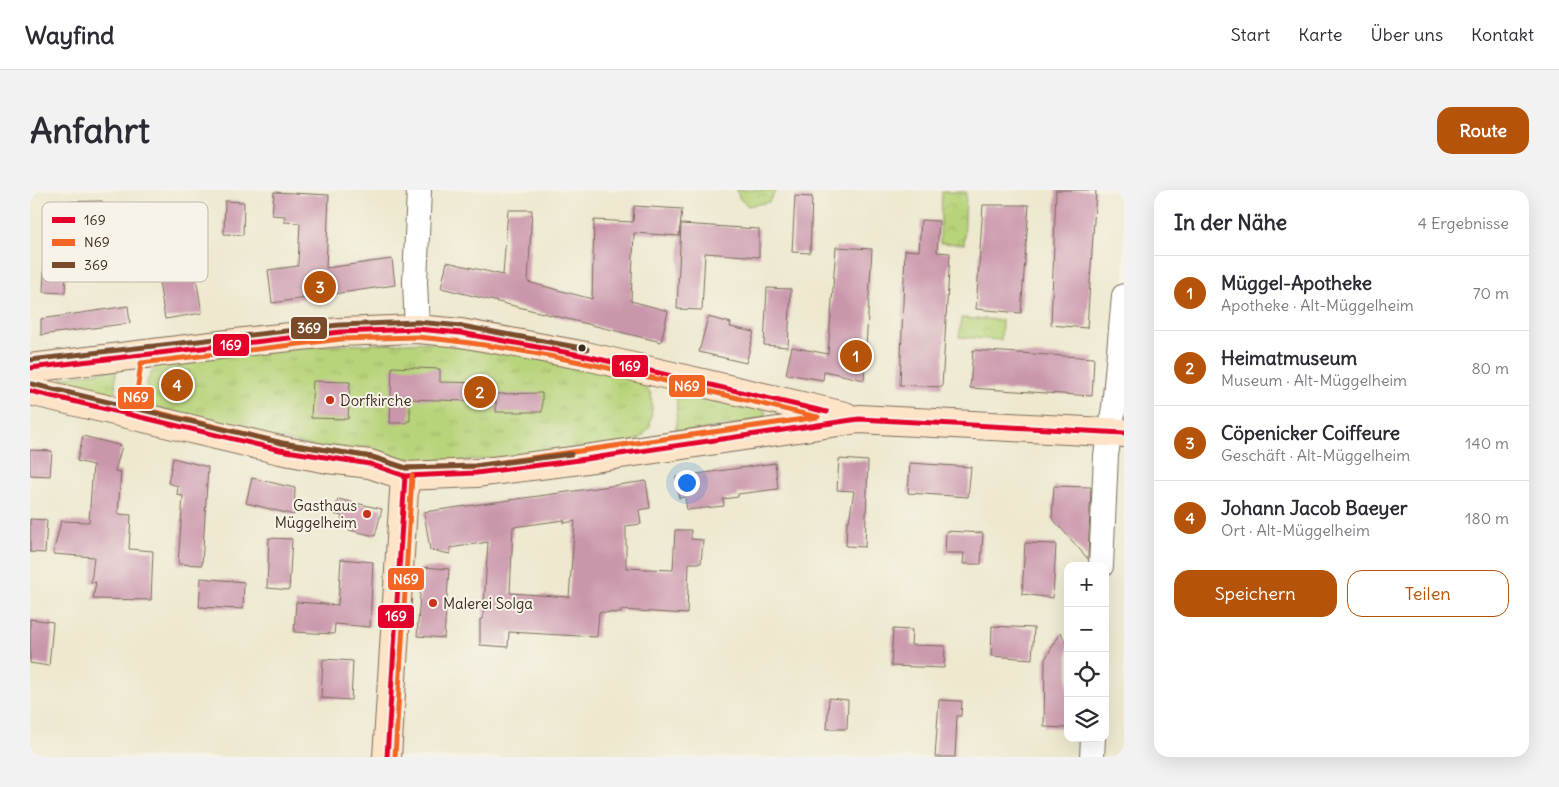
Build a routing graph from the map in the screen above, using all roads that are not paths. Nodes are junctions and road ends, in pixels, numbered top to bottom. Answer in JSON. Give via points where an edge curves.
{"nodes":[{"id":1,"x":419,"y":190,"type":"edge"},
{"id":2,"x":1124,"y":296,"type":"edge"},
{"id":3,"x":417,"y":329,"type":"junction"},
{"id":4,"x":30,"y":368,"type":"edge"},
{"id":5,"x":30,"y":391,"type":"edge"},
{"id":6,"x":859,"y":419,"type":"junction"},
{"id":7,"x":1117,"y":433,"type":"edge"},
{"id":8,"x":406,"y":476,"type":"junction"},
{"id":9,"x":1101,"y":562,"type":"edge"},
{"id":10,"x":1093,"y":742,"type":"edge"},
{"id":11,"x":387,"y":757,"type":"edge"},
{"id":12,"x":1092,"y":757,"type":"edge"}],
"edges":[{"from":1,"to":3,"type":"street","via":[[415,282]]},
{"from":2,"to":7,"type":"street","via":[[1114,407]]},
{"from":3,"to":4,"type":"main road","via":[[340,332]]},
{"from":3,"to":6,"type":"main road","via":[[576,354]]},
{"from":5,"to":8,"type":"main road","via":[[252,444],[370,464]]},
{"from":6,"to":7,"type":"main road"},
{"from":6,"to":8,"type":"main road","via":[[572,461],[476,473]]},
{"from":7,"to":9,"type":"street","via":[[1106,455]]},
{"from":8,"to":11,"type":"main road"},
{"from":10,"to":12,"type":"street"}]}
